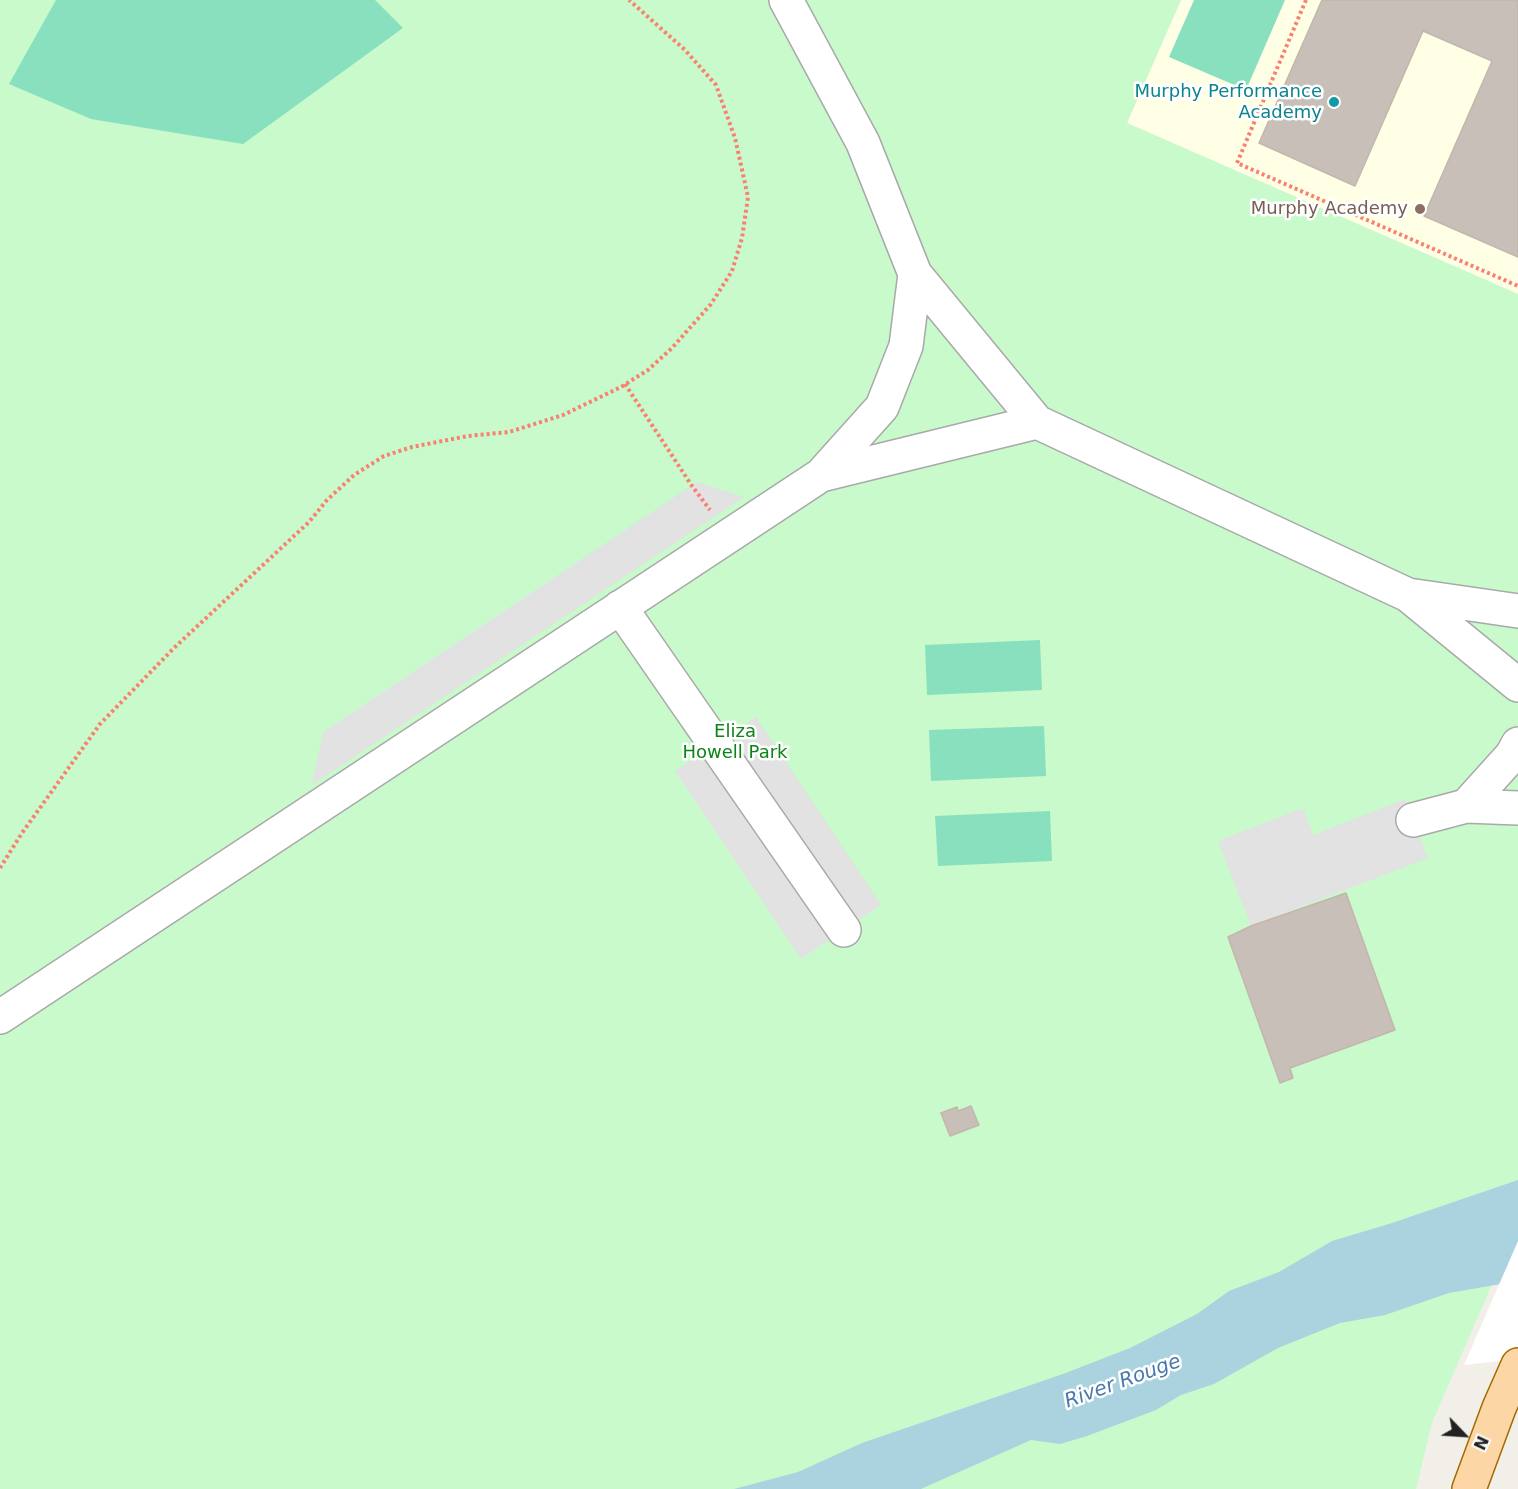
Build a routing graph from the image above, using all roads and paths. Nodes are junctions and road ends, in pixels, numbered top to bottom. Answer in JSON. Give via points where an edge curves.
{"nodes":[{"id":1,"x":629,"y":0,"type":"edge"},
{"id":2,"x":786,"y":0,"type":"edge"},
{"id":3,"x":1306,"y":0,"type":"edge"},
{"id":4,"x":915,"y":274,"type":"junction"},
{"id":5,"x":1518,"y":286,"type":"edge"},
{"id":6,"x":625,"y":384,"type":"junction"},
{"id":7,"x":1037,"y":422,"type":"junction"},
{"id":8,"x":821,"y":475,"type":"junction"},
{"id":9,"x":729,"y":535,"type":"junction"},
{"id":10,"x":1408,"y":595,"type":"junction"},
{"id":11,"x":620,"y":607,"type":"junction"},
{"id":12,"x":1518,"y":611,"type":"edge"},
{"id":13,"x":1518,"y":685,"type":"edge"},
{"id":14,"x":1518,"y":744,"type":"edge"},
{"id":15,"x":1466,"y":806,"type":"junction"},
{"id":16,"x":1518,"y":808,"type":"edge"},
{"id":17,"x":1413,"y":820,"type":"dead end"},
{"id":18,"x":0,"y":868,"type":"edge"},
{"id":19,"x":844,"y":930,"type":"dead end"},
{"id":20,"x":0,"y":1017,"type":"edge"},
{"id":21,"x":1518,"y":1365,"type":"edge"},
{"id":22,"x":1469,"y":1489,"type":"edge"}],
"edges":[{"from":1,"to":6,"type":"path","via":[[685,50],[716,85],[735,138],[748,197],[732,271],[711,304],[672,348]]},
{"from":2,"to":4,"type":"lane","via":[[863,142]]},
{"from":3,"to":5,"type":"path","via":[[1237,163]]},
{"from":4,"to":7,"type":"lane"},
{"from":4,"to":8,"type":"lane","via":[[906,346],[882,407]]},
{"from":6,"to":9,"type":"path"},
{"from":6,"to":18,"type":"path","via":[[563,415],[509,432],[412,447],[384,456],[354,475],[100,724]]},
{"from":7,"to":8,"type":"lane"},
{"from":7,"to":10,"type":"lane"},
{"from":8,"to":9,"type":"lane"},
{"from":9,"to":11,"type":"lane"},
{"from":10,"to":12,"type":"lane"},
{"from":10,"to":13,"type":"lane"},
{"from":11,"to":19,"type":"lane"},
{"from":11,"to":20,"type":"lane"},
{"from":14,"to":15,"type":"lane"},
{"from":15,"to":16,"type":"lane"},
{"from":15,"to":17,"type":"lane"},
{"from":21,"to":22,"type":"main road"}]}
